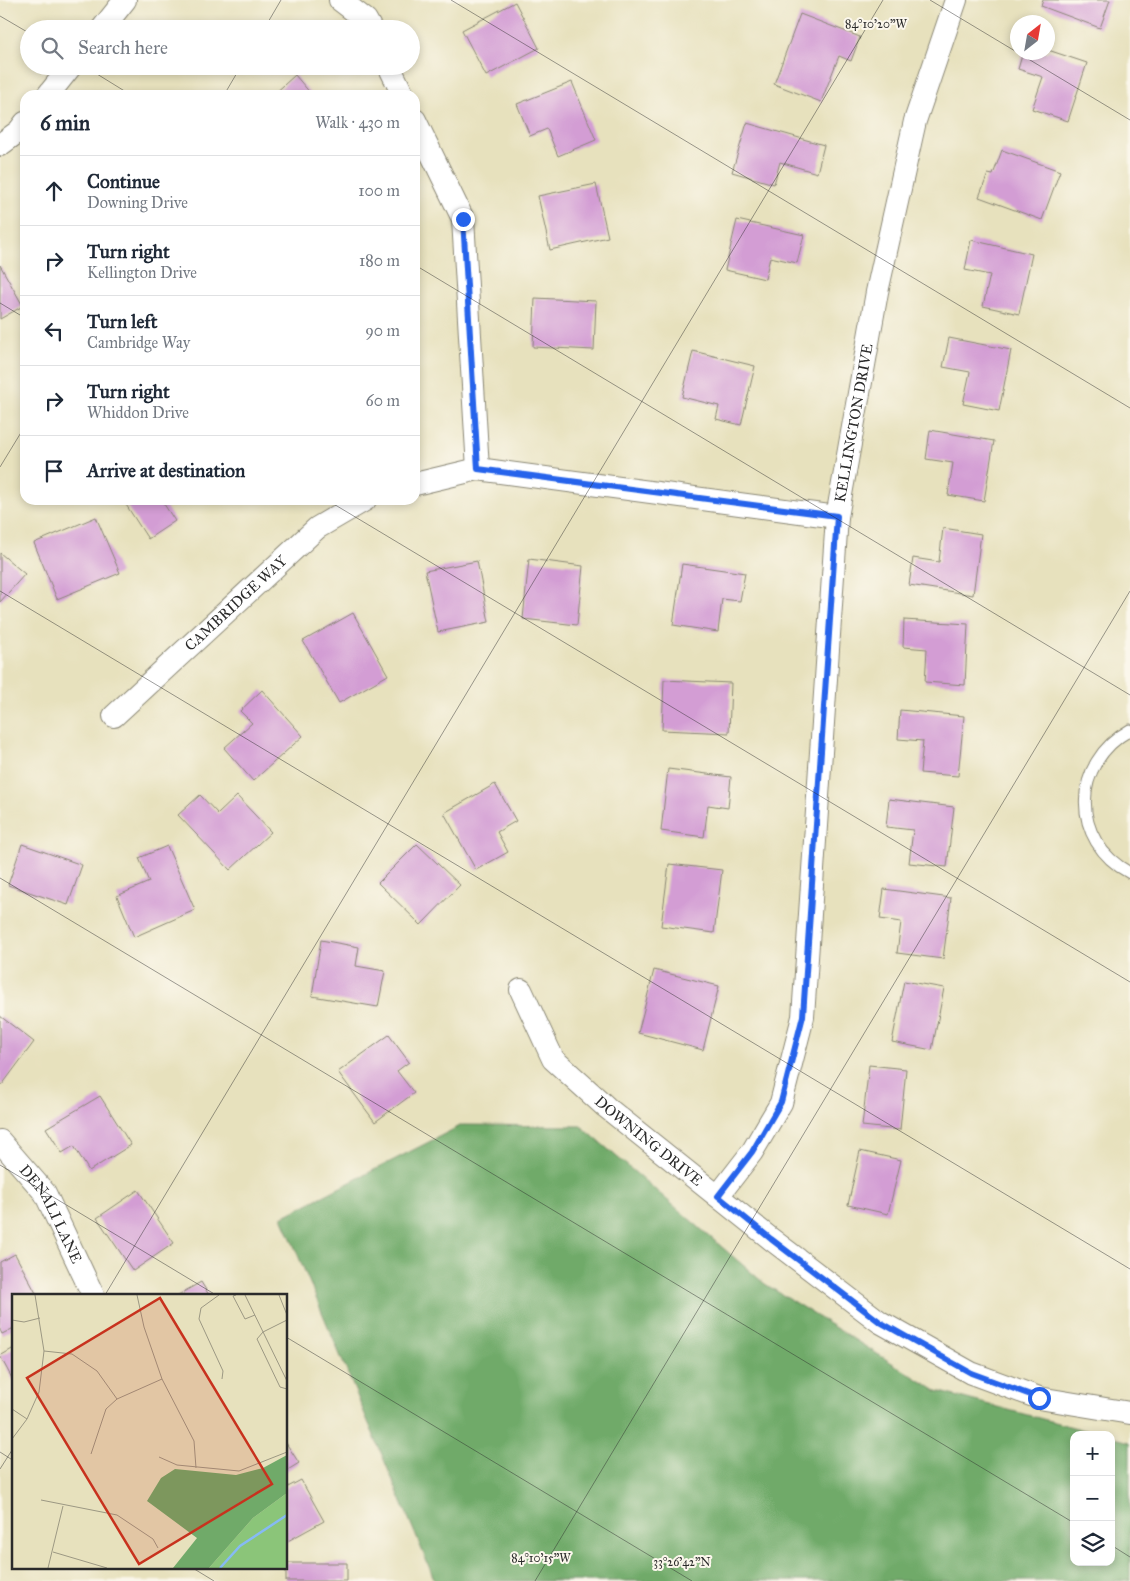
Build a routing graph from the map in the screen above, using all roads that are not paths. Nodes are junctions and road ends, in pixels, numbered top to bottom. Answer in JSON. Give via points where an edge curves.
{"nodes":[{"id":1,"x":125,"y":0,"type":"edge"},
{"id":2,"x":340,"y":0,"type":"edge"},
{"id":3,"x":956,"y":0,"type":"edge"},
{"id":4,"x":109,"y":20,"type":"edge"},
{"id":5,"x":366,"y":20,"type":"edge"},
{"id":6,"x":64,"y":75,"type":"edge"},
{"id":7,"x":393,"y":75,"type":"edge"},
{"id":8,"x":52,"y":90,"type":"edge"},
{"id":9,"x":401,"y":90,"type":"edge"},
{"id":10,"x":20,"y":129,"type":"edge"},
{"id":11,"x":420,"y":130,"type":"edge"},
{"id":12,"x":0,"y":145,"type":"edge"},
{"id":13,"x":478,"y":469,"type":"junction"},
{"id":14,"x":420,"y":483,"type":"edge"},
{"id":15,"x":356,"y":505,"type":"edge"},
{"id":16,"x":837,"y":516,"type":"junction"},
{"id":17,"x":114,"y":716,"type":"dead end"},
{"id":18,"x":1130,"y":730,"type":"edge"},
{"id":19,"x":1130,"y":873,"type":"edge"},
{"id":20,"x":521,"y":990,"type":"dead end"},
{"id":21,"x":0,"y":1141,"type":"edge"},
{"id":22,"x":718,"y":1196,"type":"junction"},
{"id":23,"x":93,"y":1294,"type":"edge"},
{"id":24,"x":1130,"y":1413,"type":"edge"}],
"edges":[{"from":1,"to":4,"type":"street"},
{"from":2,"to":5,"type":"street"},
{"from":3,"to":16,"type":"street","name":"KELLINGTON DRIVE","via":[[915,122],[877,292]]},
{"from":6,"to":8,"type":"street"},
{"from":7,"to":9,"type":"street"},
{"from":10,"to":12,"type":"street"},
{"from":11,"to":13,"type":"street","via":[[463,219]]},
{"from":13,"to":14,"type":"street"},
{"from":13,"to":16,"type":"street"},
{"from":15,"to":17,"type":"street","name":"CAMBRIDGE WAY","via":[[317,528]]},
{"from":16,"to":22,"type":"street","name":"KELLINGTON DRIVE","via":[[803,1016],[781,1102],[752,1152]]},
{"from":18,"to":19,"type":"lane","via":[[1107,746],[1092,769],[1085,795],[1087,822],[1098,846],[1116,866]]},
{"from":20,"to":22,"type":"street","name":"DOWNING DRIVE","via":[[553,1059],[606,1108]]},
{"from":21,"to":23,"type":"street","name":"DENALI LANE","via":[[45,1193]]},
{"from":22,"to":24,"type":"street","name":"DOWNING DRIVE","via":[[880,1322],[971,1373],[1039,1398]]}]}
